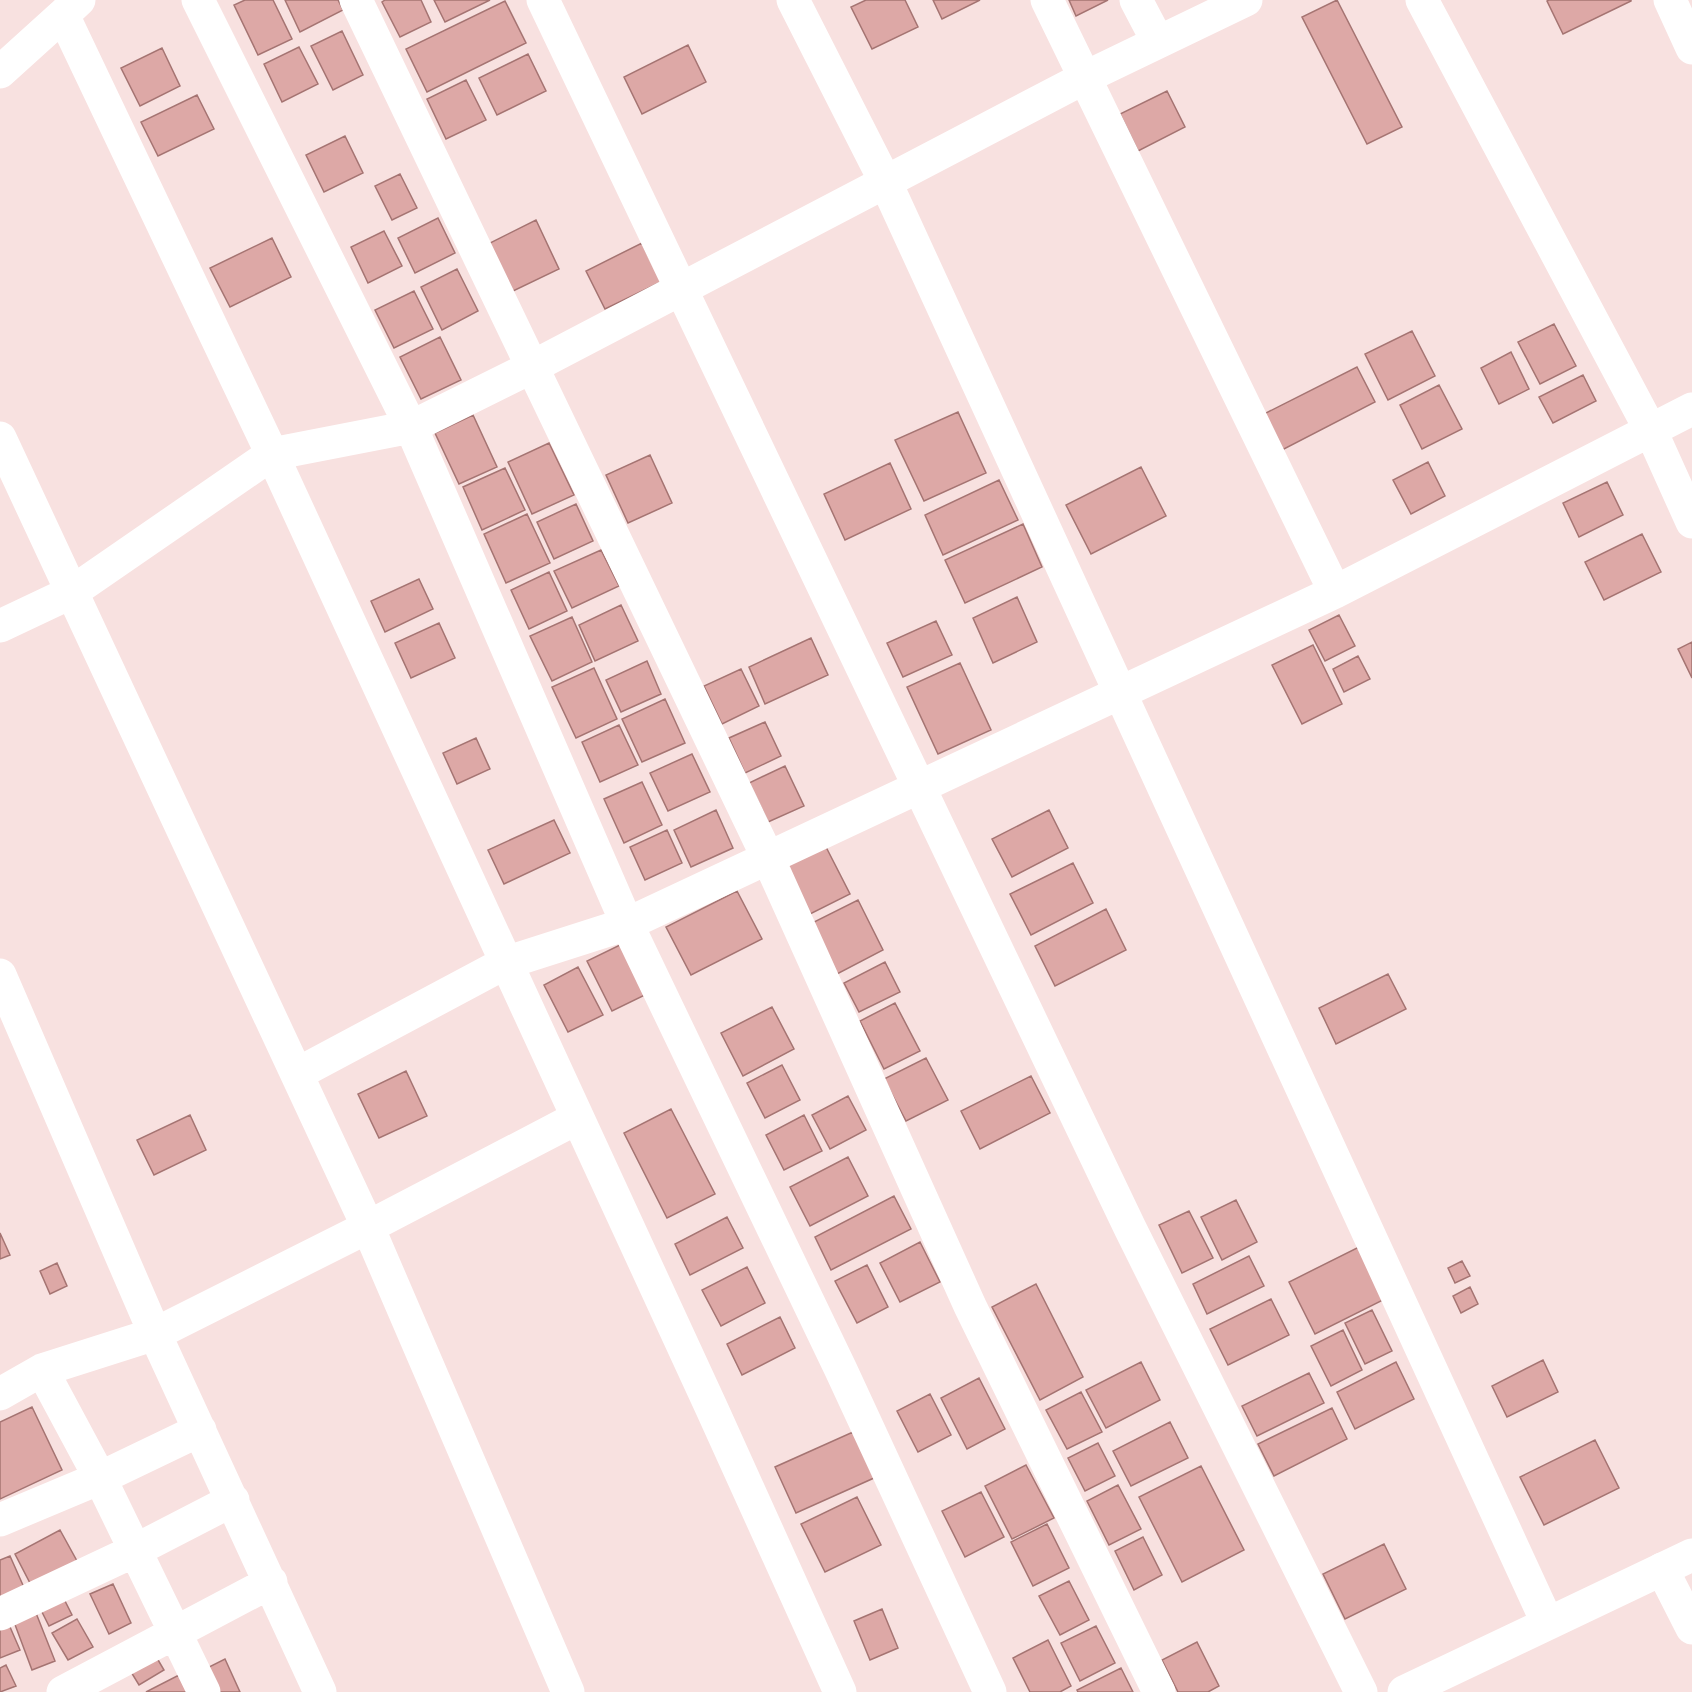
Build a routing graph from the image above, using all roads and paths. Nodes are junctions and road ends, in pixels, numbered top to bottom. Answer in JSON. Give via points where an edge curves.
{"nodes":[{"id":1,"x":198,"y":0,"type":"edge"},
{"id":2,"x":356,"y":0,"type":"edge"},
{"id":3,"x":543,"y":0,"type":"edge"},
{"id":4,"x":793,"y":0,"type":"edge"},
{"id":5,"x":1047,"y":0,"type":"edge"},
{"id":6,"x":1136,"y":0,"type":"edge"},
{"id":7,"x":1246,"y":0,"type":"edge"},
{"id":8,"x":1422,"y":0,"type":"edge"},
{"id":9,"x":1670,"y":0,"type":"edge"},
{"id":10,"x":71,"y":7,"type":"edge"},
{"id":11,"x":1158,"y":42,"type":"junction"},
{"id":12,"x":1692,"y":48,"type":"edge"},
{"id":13,"x":0,"y":72,"type":"edge"},
{"id":14,"x":1086,"y":76,"type":"junction"},
{"id":15,"x":885,"y":182,"type":"junction"},
{"id":16,"x":681,"y":288,"type":"junction"},
{"id":17,"x":532,"y":367,"type":"junction"},
{"id":18,"x":1692,"y":409,"type":"edge"},
{"id":19,"x":411,"y":427,"type":"junction"},
{"id":20,"x":1651,"y":431,"type":"junction"},
{"id":21,"x":0,"y":438,"type":"edge"},
{"id":22,"x":272,"y":454,"type":"junction"},
{"id":23,"x":1692,"y":522,"type":"edge"},
{"id":24,"x":72,"y":592,"type":"junction"},
{"id":25,"x":1335,"y":592,"type":"junction"},
{"id":26,"x":0,"y":626,"type":"edge"},
{"id":27,"x":1120,"y":693,"type":"junction"},
{"id":28,"x":920,"y":787,"type":"junction"},
{"id":29,"x":768,"y":858,"type":"junction"},
{"id":30,"x":627,"y":924,"type":"junction"},
{"id":31,"x":505,"y":963,"type":"junction"},
{"id":32,"x":0,"y":975,"type":"edge"},
{"id":33,"x":297,"y":1074,"type":"junction"},
{"id":34,"x":577,"y":1118,"type":"junction"},
{"id":35,"x":368,"y":1227,"type":"junction"},
{"id":36,"x":155,"y":1334,"type":"junction"},
{"id":37,"x":42,"y":1370,"type":"junction"},
{"id":38,"x":0,"y":1394,"type":"edge"},
{"id":39,"x":200,"y":1430,"type":"junction"},
{"id":40,"x":100,"y":1478,"type":"junction"},
{"id":41,"x":233,"y":1500,"type":"junction"},
{"id":42,"x":0,"y":1520,"type":"edge"},
{"id":43,"x":134,"y":1551,"type":"junction"},
{"id":44,"x":1692,"y":1555,"type":"edge"},
{"id":45,"x":1662,"y":1569,"type":"junction"},
{"id":46,"x":271,"y":1582,"type":"junction"},
{"id":47,"x":0,"y":1614,"type":"edge"},
{"id":48,"x":1547,"y":1622,"type":"junction"},
{"id":49,"x":1692,"y":1628,"type":"edge"},
{"id":50,"x":174,"y":1633,"type":"junction"},
{"id":51,"x":310,"y":1687,"type":"edge"},
{"id":52,"x":63,"y":1692,"type":"edge"},
{"id":53,"x":204,"y":1692,"type":"edge"},
{"id":54,"x":568,"y":1692,"type":"edge"},
{"id":55,"x":840,"y":1692,"type":"edge"},
{"id":56,"x":990,"y":1692,"type":"edge"},
{"id":57,"x":1159,"y":1692,"type":"edge"},
{"id":58,"x":1361,"y":1692,"type":"edge"},
{"id":59,"x":1404,"y":1692,"type":"edge"}],
"edges":[{"from":1,"to":19,"type":"street"},
{"from":2,"to":17,"type":"street"},
{"from":3,"to":16,"type":"street"},
{"from":4,"to":15,"type":"street"},
{"from":5,"to":14,"type":"street"},
{"from":6,"to":11,"type":"street"},
{"from":7,"to":11,"type":"street"},
{"from":8,"to":20,"type":"street"},
{"from":9,"to":12,"type":"street"},
{"from":10,"to":13,"type":"street"},
{"from":10,"to":22,"type":"street"},
{"from":11,"to":14,"type":"street"},
{"from":14,"to":15,"type":"street"},
{"from":14,"to":25,"type":"street"},
{"from":15,"to":16,"type":"street"},
{"from":15,"to":27,"type":"street"},
{"from":16,"to":17,"type":"street"},
{"from":16,"to":28,"type":"street"},
{"from":17,"to":19,"type":"street"},
{"from":17,"to":29,"type":"street"},
{"from":18,"to":20,"type":"street"},
{"from":19,"to":22,"type":"street"},
{"from":19,"to":30,"type":"street"},
{"from":20,"to":23,"type":"street"},
{"from":20,"to":25,"type":"street"},
{"from":21,"to":24,"type":"street"},
{"from":22,"to":24,"type":"street"},
{"from":22,"to":31,"type":"street"},
{"from":24,"to":26,"type":"street"},
{"from":24,"to":33,"type":"street"},
{"from":25,"to":27,"type":"street"},
{"from":27,"to":28,"type":"street"},
{"from":27,"to":48,"type":"street"},
{"from":28,"to":29,"type":"street"},
{"from":28,"to":58,"type":"street","via":[[1130,1228]]},
{"from":29,"to":30,"type":"street"},
{"from":29,"to":57,"type":"street","via":[[970,1306]]},
{"from":30,"to":31,"type":"street"},
{"from":30,"to":56,"type":"street"},
{"from":31,"to":33,"type":"street"},
{"from":31,"to":34,"type":"street"},
{"from":32,"to":36,"type":"street"},
{"from":33,"to":35,"type":"street"},
{"from":34,"to":35,"type":"street"},
{"from":34,"to":55,"type":"street"},
{"from":35,"to":36,"type":"street"},
{"from":35,"to":54,"type":"street"},
{"from":36,"to":37,"type":"street"},
{"from":36,"to":39,"type":"street"},
{"from":37,"to":38,"type":"street"},
{"from":37,"to":40,"type":"street"},
{"from":39,"to":40,"type":"street"},
{"from":39,"to":41,"type":"street"},
{"from":40,"to":42,"type":"street"},
{"from":40,"to":43,"type":"street"},
{"from":41,"to":43,"type":"street"},
{"from":41,"to":46,"type":"street"},
{"from":43,"to":47,"type":"street"},
{"from":43,"to":50,"type":"street"},
{"from":44,"to":45,"type":"street"},
{"from":45,"to":48,"type":"street"},
{"from":45,"to":49,"type":"street"},
{"from":46,"to":50,"type":"street"},
{"from":46,"to":51,"type":"street"},
{"from":48,"to":59,"type":"street"},
{"from":50,"to":52,"type":"street"},
{"from":50,"to":53,"type":"street"}]}
